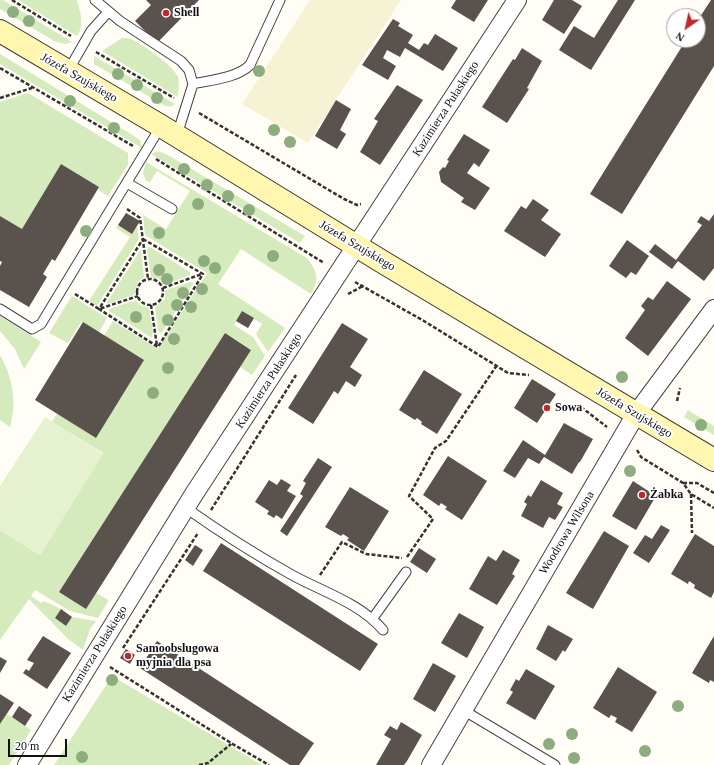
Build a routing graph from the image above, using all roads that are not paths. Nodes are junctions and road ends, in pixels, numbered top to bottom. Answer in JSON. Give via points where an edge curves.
{"nodes":[{"id":1,"x":95,"y":0,"type":"edge"},
{"id":2,"x":280,"y":0,"type":"edge"},
{"id":3,"x":517,"y":0,"type":"edge"},
{"id":4,"x":108,"y":12,"type":"junction"},
{"id":5,"x":0,"y":31,"type":"edge"},
{"id":6,"x":67,"y":72,"type":"junction"},
{"id":7,"x":194,"y":84,"type":"junction"},
{"id":8,"x":169,"y":131,"type":"junction"},
{"id":9,"x":127,"y":183,"type":"junction"},
{"id":10,"x":172,"y":209,"type":"dead end"},
{"id":11,"x":357,"y":246,"type":"junction"},
{"id":12,"x":0,"y":309,"type":"edge"},
{"id":13,"x":714,"y":309,"type":"edge"},
{"id":14,"x":636,"y":414,"type":"junction"},
{"id":15,"x":714,"y":460,"type":"edge"},
{"id":16,"x":186,"y":508,"type":"junction"},
{"id":17,"x":406,"y":572,"type":"dead end"},
{"id":18,"x":373,"y":618,"type":"junction"},
{"id":19,"x":383,"y":630,"type":"dead end"},
{"id":20,"x":463,"y":710,"type":"junction"},
{"id":21,"x":27,"y":765,"type":"edge"},
{"id":22,"x":431,"y":765,"type":"edge"},
{"id":23,"x":555,"y":765,"type":"edge"}],
"edges":[{"from":1,"to":4,"type":"lane"},
{"from":2,"to":7,"type":"lane","via":[[246,70]]},
{"from":3,"to":11,"type":"street","name":"Kazimierza Pułaskiego"},
{"from":4,"to":6,"type":"lane","via":[[83,44]]},
{"from":4,"to":7,"type":"lane","via":[[181,61],[189,70]]},
{"from":5,"to":6,"type":"street","name":"Józefa Szujskiego"},
{"from":6,"to":8,"type":"street","name":"Józefa Szujskiego"},
{"from":7,"to":8,"type":"lane","via":[[186,106]]},
{"from":8,"to":9,"type":"lane"},
{"from":8,"to":11,"type":"street","name":"Józefa Szujskiego"},
{"from":9,"to":10,"type":"lane"},
{"from":9,"to":12,"type":"lane","via":[[41,324],[35,328],[28,327]]},
{"from":11,"to":14,"type":"street","name":"Józefa Szujskiego"},
{"from":11,"to":16,"type":"street","name":"Kazimierza Pułaskiego"},
{"from":13,"to":14,"type":"street","name":"Woodrowa Wilsona"},
{"from":14,"to":15,"type":"street","name":"Józefa Szujskiego"},
{"from":14,"to":20,"type":"street","name":"Woodrowa Wilsona"},
{"from":16,"to":18,"type":"lane","via":[[257,555]]},
{"from":16,"to":21,"type":"street","name":"Kazimierza Pułaskiego"},
{"from":17,"to":18,"type":"lane"},
{"from":18,"to":19,"type":"lane"},
{"from":20,"to":22,"type":"street","name":"Woodrowa Wilsona"},
{"from":20,"to":23,"type":"lane"}]}
